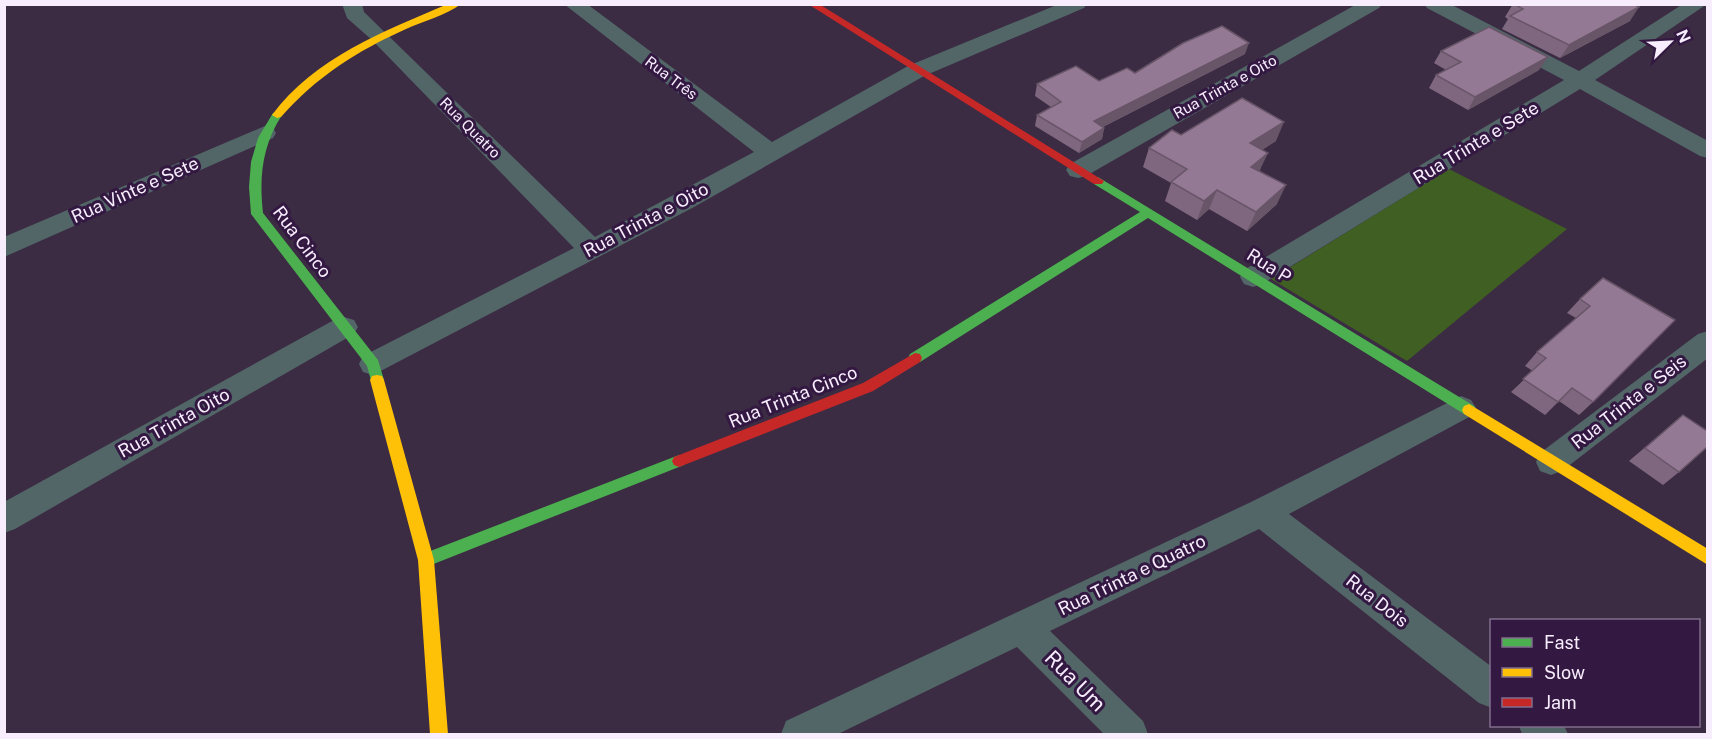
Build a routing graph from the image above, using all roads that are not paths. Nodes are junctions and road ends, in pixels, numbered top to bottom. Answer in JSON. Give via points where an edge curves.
{"nodes":[{"id":1,"x":352,"y":4,"type":"edge"},
{"id":2,"x":457,"y":4,"type":"edge"},
{"id":3,"x":574,"y":4,"type":"edge"},
{"id":4,"x":812,"y":4,"type":"edge"},
{"id":5,"x":1077,"y":4,"type":"edge"},
{"id":6,"x":1372,"y":4,"type":"edge"},
{"id":7,"x":1434,"y":4,"type":"edge"},
{"id":8,"x":1690,"y":6,"type":"edge"},
{"id":9,"x":379,"y":36,"type":"junction"},
{"id":10,"x":916,"y":70,"type":"junction"},
{"id":11,"x":1580,"y":80,"type":"junction"},
{"id":12,"x":265,"y":133,"type":"junction"},
{"id":13,"x":1707,"y":151,"type":"edge"},
{"id":14,"x":769,"y":152,"type":"junction"},
{"id":15,"x":1078,"y":170,"type":"junction"},
{"id":16,"x":1147,"y":213,"type":"junction"},
{"id":17,"x":4,"y":248,"type":"edge"},
{"id":18,"x":591,"y":249,"type":"junction"},
{"id":19,"x":1253,"y":278,"type":"junction"},
{"id":20,"x":344,"y":327,"type":"junction"},
{"id":21,"x":1707,"y":342,"type":"edge"},
{"id":22,"x":374,"y":364,"type":"junction"},
{"id":23,"x":1461,"y":408,"type":"junction"},
{"id":24,"x":1551,"y":462,"type":"junction"},
{"id":25,"x":1262,"y":512,"type":"junction"},
{"id":26,"x":4,"y":519,"type":"edge"},
{"id":27,"x":1707,"y":558,"type":"edge"},
{"id":28,"x":426,"y":560,"type":"junction"},
{"id":29,"x":1021,"y":627,"type":"junction"},
{"id":30,"x":1490,"y":689,"type":"edge"},
{"id":31,"x":439,"y":735,"type":"edge"},
{"id":32,"x":799,"y":735,"type":"edge"},
{"id":33,"x":1130,"y":735,"type":"edge"}],
"edges":[{"from":1,"to":9,"type":"street","name":"Rua Quatro","via":[[354,14]]},
{"from":2,"to":9,"type":"street"},
{"from":3,"to":14,"type":"street","name":"Rua Três"},
{"from":4,"to":10,"type":"street","name":"Rua P"},
{"from":5,"to":10,"type":"street","name":"Rua Trinta e Oito"},
{"from":6,"to":15,"type":"street","name":"Rua Trinta e Oito"},
{"from":7,"to":11,"type":"street"},
{"from":8,"to":11,"type":"street","name":"Rua Trinta e Sete"},
{"from":9,"to":12,"type":"street","name":"Rua Cinco","via":[[292,97]]},
{"from":9,"to":18,"type":"street","name":"Rua Quatro"},
{"from":10,"to":14,"type":"street","name":"Rua Trinta e Oito"},
{"from":10,"to":15,"type":"street","name":"Rua P"},
{"from":11,"to":13,"type":"street"},
{"from":11,"to":19,"type":"street","name":"Rua Trinta e Sete"},
{"from":12,"to":17,"type":"street","name":"Rua Vinte e Sete"},
{"from":12,"to":20,"type":"street","name":"Rua Cinco","via":[[257,156],[254,185],[257,214]]},
{"from":14,"to":18,"type":"street","name":"Rua Trinta e Oito"},
{"from":15,"to":16,"type":"street","name":"Rua P"},
{"from":16,"to":19,"type":"street","name":"Rua P"},
{"from":16,"to":28,"type":"street","name":"Rua Trinta Cinco","via":[[868,387]]},
{"from":18,"to":22,"type":"street","name":"Rua Trinta e Oito"},
{"from":19,"to":23,"type":"street","name":"Rua P"},
{"from":20,"to":22,"type":"street","name":"Rua Cinco"},
{"from":20,"to":26,"type":"street","name":"Rua Trinta Oito"},
{"from":21,"to":24,"type":"street","name":"Rua Trinta e Seis"},
{"from":22,"to":28,"type":"street"},
{"from":23,"to":24,"type":"street","name":"Rua P"},
{"from":23,"to":25,"type":"street","name":"Rua Trinta e Quatro"},
{"from":24,"to":27,"type":"street","name":"Rua P"},
{"from":25,"to":29,"type":"street","name":"Rua Trinta e Quatro"},
{"from":25,"to":30,"type":"street","name":"Rua Dois"},
{"from":28,"to":31,"type":"street"},
{"from":29,"to":32,"type":"street","name":"Rua Trinta e Quatro"},
{"from":29,"to":33,"type":"street","name":"Rua Um"}]}
